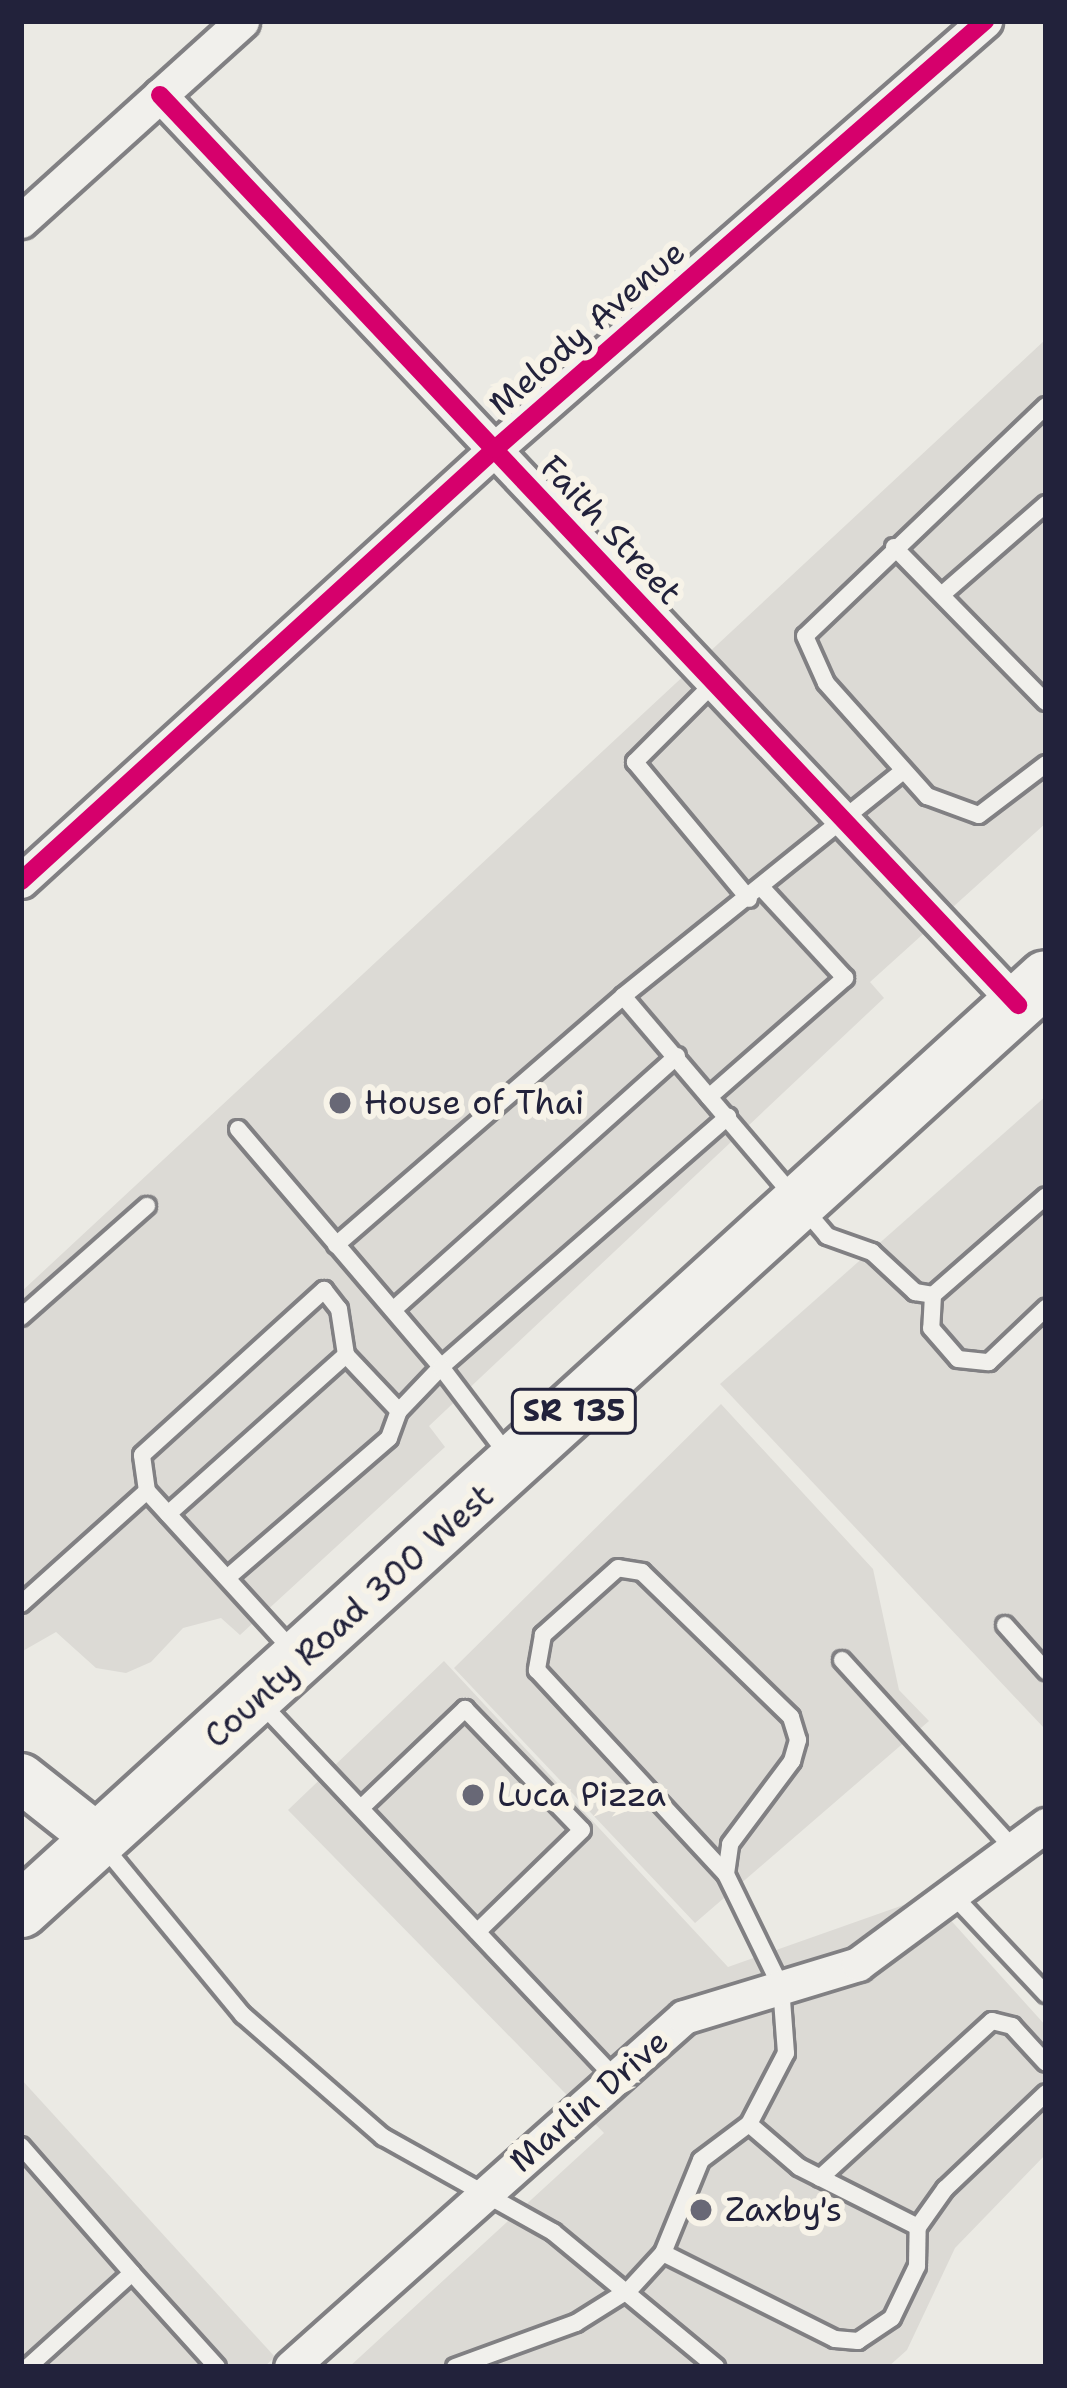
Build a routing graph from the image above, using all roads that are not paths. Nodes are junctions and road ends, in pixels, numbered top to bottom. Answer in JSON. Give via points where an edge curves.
{"nodes":[{"id":1,"x":242,"y":21,"type":"edge"},
{"id":2,"x":985,"y":21,"type":"edge"},
{"id":3,"x":160,"y":95,"type":"junction"},
{"id":4,"x":21,"y":221,"type":"edge"},
{"id":5,"x":1046,"y":406,"type":"edge"},
{"id":6,"x":495,"y":449,"type":"junction"},
{"id":7,"x":1046,"y":504,"type":"edge"},
{"id":8,"x":894,"y":547,"type":"junction"},
{"id":9,"x":945,"y":592,"type":"junction"},
{"id":10,"x":714,"y":683,"type":"junction"},
{"id":11,"x":1046,"y":702,"type":"edge"},
{"id":12,"x":1046,"y":764,"type":"edge"},
{"id":13,"x":903,"y":771,"type":"junction"},
{"id":14,"x":846,"y":824,"type":"junction"},
{"id":15,"x":21,"y":881,"type":"edge"},
{"id":16,"x":756,"y":894,"type":"junction"},
{"id":17,"x":1032,"y":991,"type":"edge"},
{"id":18,"x":623,"y":996,"type":"junction"},
{"id":19,"x":677,"y":1056,"type":"junction"},
{"id":20,"x":710,"y":1097,"type":"junction"},
{"id":21,"x":728,"y":1117,"type":"junction"},
{"id":22,"x":238,"y":1129,"type":"dead end"},
{"id":23,"x":1046,"y":1196,"type":"edge"},
{"id":24,"x":801,"y":1204,"type":"junction"},
{"id":25,"x":147,"y":1206,"type":"dead end"},
{"id":26,"x":336,"y":1245,"type":"junction"},
{"id":27,"x":933,"y":1295,"type":"junction"},
{"id":28,"x":1046,"y":1308,"type":"edge"},
{"id":29,"x":393,"y":1310,"type":"junction"},
{"id":30,"x":21,"y":1317,"type":"edge"},
{"id":31,"x":346,"y":1355,"type":"junction"},
{"id":32,"x":441,"y":1367,"type":"junction"},
{"id":33,"x":399,"y":1411,"type":"junction"},
{"id":34,"x":515,"y":1465,"type":"junction"},
{"id":35,"x":147,"y":1491,"type":"junction"},
{"id":36,"x":168,"y":1514,"type":"junction"},
{"id":37,"x":226,"y":1578,"type":"junction"},
{"id":38,"x":21,"y":1604,"type":"edge"},
{"id":39,"x":1005,"y":1625,"type":"dead end"},
{"id":40,"x":302,"y":1660,"type":"junction"},
{"id":41,"x":842,"y":1660,"type":"dead end"},
{"id":42,"x":1046,"y":1670,"type":"edge"},
{"id":43,"x":258,"y":1700,"type":"junction"},
{"id":44,"x":21,"y":1778,"type":"edge"},
{"id":45,"x":361,"y":1808,"type":"junction"},
{"id":46,"x":1046,"y":1825,"type":"edge"},
{"id":47,"x":97,"y":1838,"type":"junction"},
{"id":48,"x":1015,"y":1850,"type":"junction"},
{"id":49,"x":726,"y":1874,"type":"junction"},
{"id":50,"x":953,"y":1895,"type":"junction"},
{"id":51,"x":21,"y":1910,"type":"edge"},
{"id":52,"x":477,"y":1932,"type":"junction"},
{"id":53,"x":782,"y":1988,"type":"junction"},
{"id":54,"x":1046,"y":1994,"type":"edge"},
{"id":55,"x":1046,"y":2062,"type":"edge"},
{"id":56,"x":615,"y":2078,"type":"junction"},
{"id":57,"x":1046,"y":2093,"type":"edge"},
{"id":58,"x":749,"y":2124,"type":"junction"},
{"id":59,"x":21,"y":2146,"type":"edge"},
{"id":60,"x":820,"y":2178,"type":"junction"},
{"id":61,"x":485,"y":2192,"type":"junction"},
{"id":62,"x":918,"y":2227,"type":"junction"},
{"id":63,"x":664,"y":2253,"type":"junction"},
{"id":64,"x":133,"y":2273,"type":"junction"},
{"id":65,"x":630,"y":2289,"type":"junction"},
{"id":66,"x":28,"y":2367,"type":"edge"},
{"id":67,"x":217,"y":2367,"type":"edge"},
{"id":68,"x":291,"y":2367,"type":"edge"},
{"id":69,"x":455,"y":2367,"type":"edge"},
{"id":70,"x":716,"y":2367,"type":"edge"}],
"edges":[{"from":1,"to":3,"type":"street"},
{"from":2,"to":6,"type":"street","name":"Melody Avenue"},
{"from":3,"to":4,"type":"street"},
{"from":3,"to":6,"type":"street","name":"Faith Street"},
{"from":5,"to":8,"type":"lane"},
{"from":6,"to":10,"type":"street","name":"Faith Street"},
{"from":6,"to":15,"type":"street","name":"Melody Avenue"},
{"from":7,"to":9,"type":"lane"},
{"from":8,"to":9,"type":"lane"},
{"from":8,"to":13,"type":"lane","via":[[805,636],[826,683]]},
{"from":9,"to":11,"type":"lane"},
{"from":10,"to":14,"type":"street","name":"Faith Street"},
{"from":10,"to":16,"type":"lane","via":[[635,762]]},
{"from":12,"to":13,"type":"lane","via":[[979,815],[927,796]]},
{"from":13,"to":14,"type":"lane"},
{"from":14,"to":16,"type":"lane"},
{"from":14,"to":17,"type":"street","name":"Faith Street"},
{"from":16,"to":18,"type":"lane"},
{"from":16,"to":20,"type":"lane","via":[[844,978]]},
{"from":17,"to":24,"type":"main road","name":"County Road 300 West","number":"SR 135"},
{"from":18,"to":19,"type":"lane"},
{"from":18,"to":26,"type":"lane"},
{"from":19,"to":20,"type":"lane"},
{"from":19,"to":29,"type":"lane"},
{"from":20,"to":21,"type":"lane"},
{"from":21,"to":24,"type":"lane"},
{"from":21,"to":32,"type":"lane"},
{"from":22,"to":26,"type":"lane"},
{"from":23,"to":27,"type":"lane"},
{"from":24,"to":27,"type":"lane","via":[[827,1236],[872,1252],[914,1292]]},
{"from":24,"to":34,"type":"main road","name":"County Road 300 West","number":"SR 135"},
{"from":25,"to":30,"type":"lane"},
{"from":26,"to":29,"type":"lane"},
{"from":27,"to":28,"type":"lane","via":[[931,1328],[958,1358],[989,1361]]},
{"from":29,"to":32,"type":"lane"},
{"from":31,"to":33,"type":"lane"},
{"from":31,"to":35,"type":"lane","via":[[339,1310],[324,1290],[142,1456]]},
{"from":31,"to":36,"type":"lane"},
{"from":32,"to":33,"type":"lane"},
{"from":32,"to":34,"type":"lane"},
{"from":33,"to":37,"type":"lane","via":[[389,1438]]},
{"from":34,"to":40,"type":"main road","name":"County Road 300 West","number":"SR 135"},
{"from":35,"to":36,"type":"lane"},
{"from":35,"to":38,"type":"lane"},
{"from":36,"to":37,"type":"lane"},
{"from":37,"to":40,"type":"lane"},
{"from":39,"to":42,"type":"lane"},
{"from":40,"to":43,"type":"main road","name":"County Road 300 West","number":"SR 135"},
{"from":41,"to":48,"type":"lane"},
{"from":43,"to":45,"type":"lane"},
{"from":43,"to":47,"type":"main road","name":"County Road 300 West","number":"SR 135"},
{"from":44,"to":47,"type":"main road"},
{"from":45,"to":52,"type":"lane"},
{"from":45,"to":52,"type":"lane","via":[[465,1709],[582,1830]]},
{"from":46,"to":48,"type":"street","name":"Marlin Drive"},
{"from":47,"to":51,"type":"main road","name":"County Road 300 West","number":"SR 135"},
{"from":47,"to":61,"type":"lane","via":[[243,2015],[383,2137]]},
{"from":48,"to":50,"type":"street","name":"Marlin Drive"},
{"from":49,"to":49,"type":"lane","via":[[730,1844],[792,1761],[798,1740],[791,1717],[642,1571],[618,1568],[543,1635],[537,1670]]},
{"from":49,"to":53,"type":"lane"},
{"from":50,"to":53,"type":"street","name":"Marlin Drive","via":[[858,1964]]},
{"from":50,"to":54,"type":"lane"},
{"from":52,"to":56,"type":"lane"},
{"from":53,"to":56,"type":"street","name":"Marlin Drive","via":[[685,2017]]},
{"from":53,"to":58,"type":"lane","via":[[786,2053]]},
{"from":55,"to":60,"type":"lane","via":[[1012,2026],[992,2021]]},
{"from":56,"to":61,"type":"street","name":"Marlin Drive"},
{"from":57,"to":62,"type":"lane","via":[[945,2189]]},
{"from":58,"to":60,"type":"lane"},
{"from":58,"to":63,"type":"lane","via":[[700,2160]]},
{"from":59,"to":64,"type":"lane"},
{"from":60,"to":62,"type":"lane"},
{"from":61,"to":65,"type":"lane"},
{"from":61,"to":68,"type":"street","name":"Marlin Drive"},
{"from":62,"to":63,"type":"lane","via":[[917,2266],[892,2318],[858,2342],[835,2339]]},
{"from":63,"to":65,"type":"lane"},
{"from":64,"to":66,"type":"lane"},
{"from":64,"to":67,"type":"lane"},
{"from":65,"to":69,"type":"lane","via":[[576,2323]]},
{"from":65,"to":70,"type":"lane"}]}
